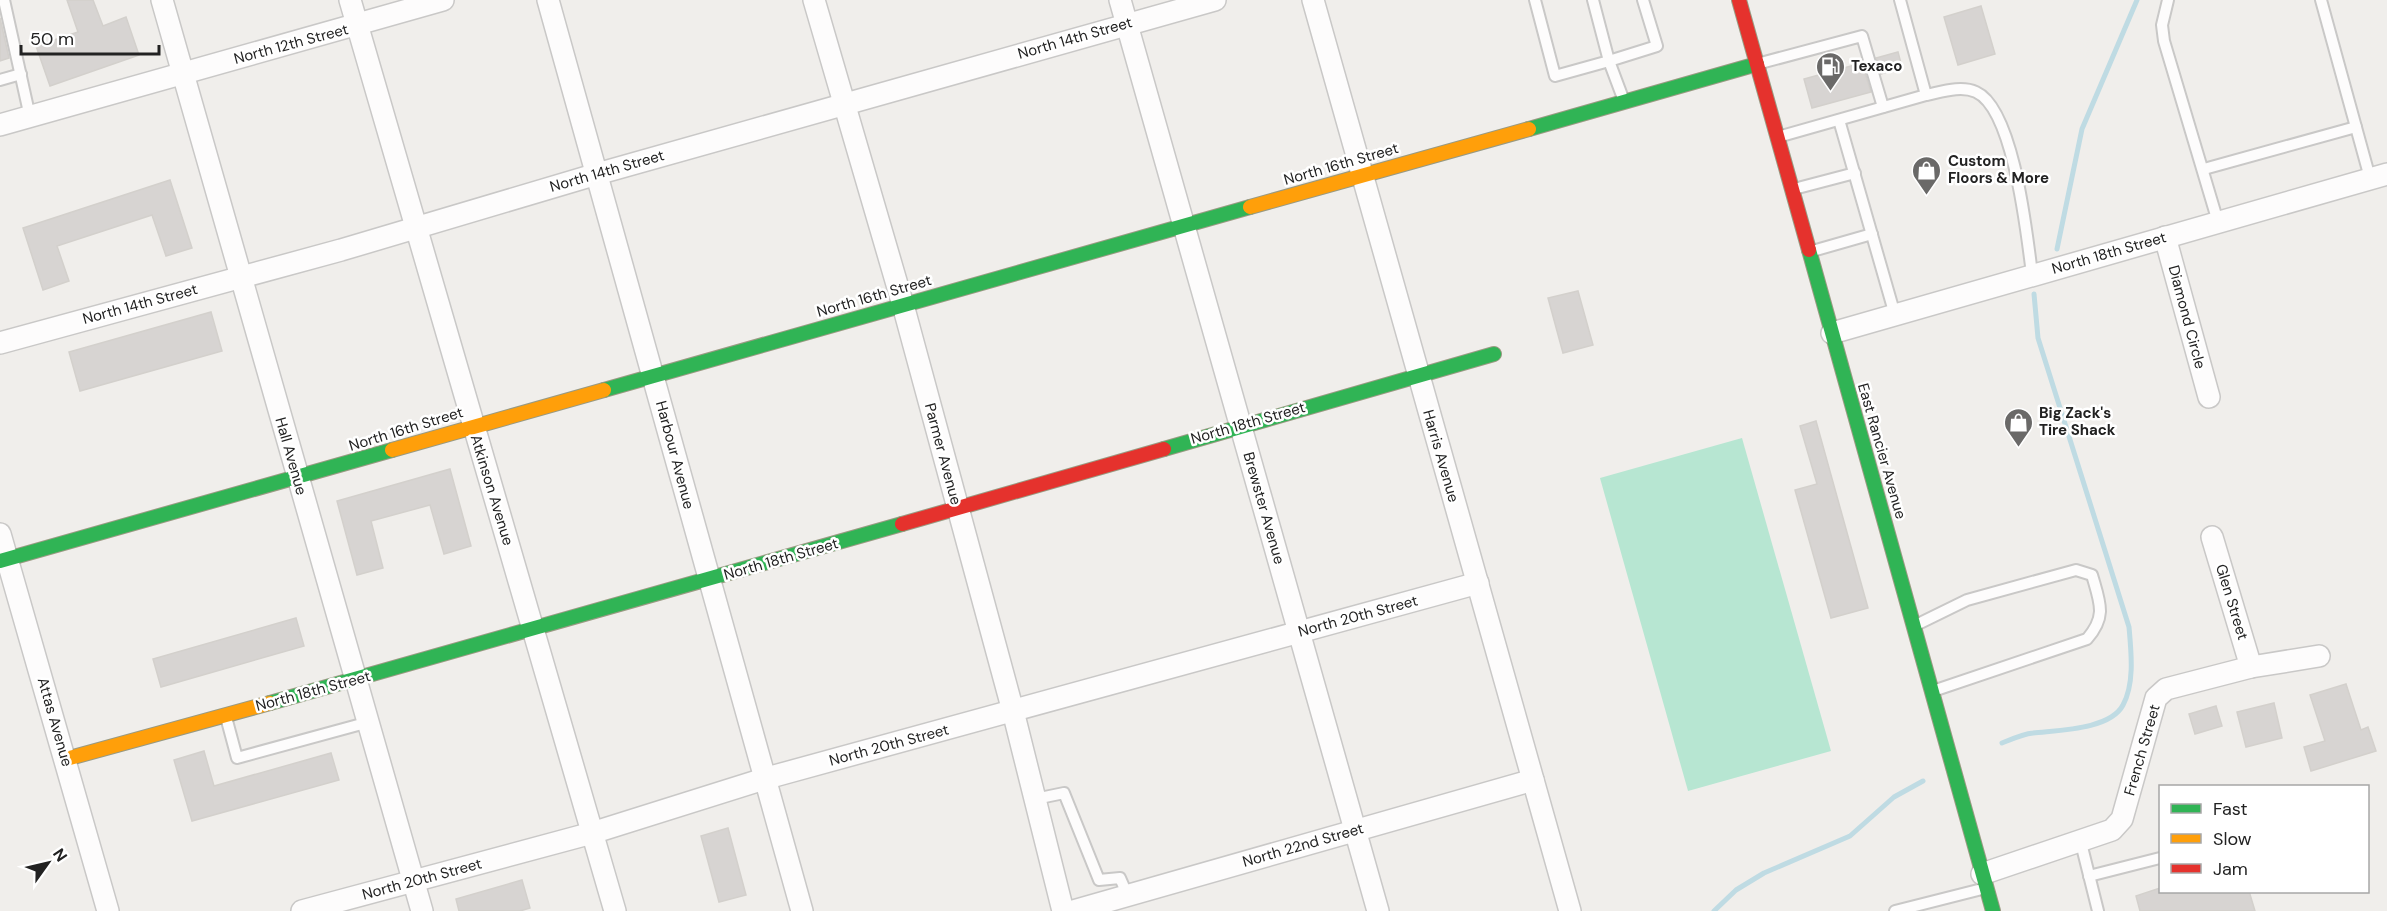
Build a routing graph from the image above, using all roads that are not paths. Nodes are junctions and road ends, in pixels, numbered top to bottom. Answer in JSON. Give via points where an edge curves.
{"nodes":[{"id":1,"x":4,"y":0,"type":"edge"},
{"id":2,"x":162,"y":0,"type":"edge"},
{"id":3,"x":350,"y":0,"type":"edge"},
{"id":4,"x":443,"y":0,"type":"edge"},
{"id":5,"x":548,"y":0,"type":"edge"},
{"id":6,"x":814,"y":0,"type":"edge"},
{"id":7,"x":1120,"y":0,"type":"edge"},
{"id":8,"x":1215,"y":0,"type":"edge"},
{"id":9,"x":1313,"y":0,"type":"edge"},
{"id":10,"x":1535,"y":0,"type":"edge"},
{"id":11,"x":1593,"y":0,"type":"edge"},
{"id":12,"x":1643,"y":0,"type":"edge"},
{"id":13,"x":1739,"y":0,"type":"edge"},
{"id":14,"x":1900,"y":0,"type":"edge"},
{"id":15,"x":2169,"y":0,"type":"edge"},
{"id":16,"x":2321,"y":0,"type":"edge"},
{"id":17,"x":1127,"y":24,"type":"junction"},
{"id":18,"x":358,"y":26,"type":"junction"},
{"id":19,"x":1609,"y":61,"type":"junction"},
{"id":20,"x":1757,"y":64,"type":"junction"},
{"id":21,"x":21,"y":74,"type":"junction"},
{"id":22,"x":182,"y":74,"type":"junction"},
{"id":23,"x":0,"y":80,"type":"edge"},
{"id":24,"x":1926,"y":95,"type":"junction"},
{"id":25,"x":1624,"y":102,"type":"junction"},
{"id":26,"x":844,"y":103,"type":"junction"},
{"id":27,"x":1883,"y":107,"type":"junction"},
{"id":28,"x":30,"y":117,"type":"junction"},
{"id":29,"x":1839,"y":120,"type":"junction"},
{"id":30,"x":0,"y":125,"type":"edge"},
{"id":31,"x":2356,"y":127,"type":"junction"},
{"id":32,"x":1777,"y":138,"type":"junction"},
{"id":33,"x":2204,"y":169,"type":"junction"},
{"id":34,"x":1855,"y":173,"type":"junction"},
{"id":35,"x":597,"y":174,"type":"junction"},
{"id":36,"x":1361,"y":175,"type":"junction"},
{"id":37,"x":2378,"y":176,"type":"edge"},
{"id":38,"x":1791,"y":190,"type":"junction"},
{"id":39,"x":2218,"y":222,"type":"junction"},
{"id":40,"x":1184,"y":226,"type":"junction"},
{"id":41,"x":418,"y":227,"type":"junction"},
{"id":42,"x":1872,"y":234,"type":"junction"},
{"id":43,"x":2165,"y":237,"type":"junction"},
{"id":44,"x":1808,"y":253,"type":"junction"},
{"id":45,"x":2032,"y":274,"type":"junction"},
{"id":46,"x":240,"y":277,"type":"junction"},
{"id":47,"x":903,"y":305,"type":"junction"},
{"id":48,"x":1895,"y":315,"type":"junction"},
{"id":49,"x":1832,"y":333,"type":"junction"},
{"id":50,"x":0,"y":343,"type":"edge"},
{"id":51,"x":1494,"y":354,"type":"dead end"},
{"id":52,"x":653,"y":374,"type":"junction"},
{"id":53,"x":1418,"y":376,"type":"junction"},
{"id":54,"x":2209,"y":397,"type":"dead end"},
{"id":55,"x":1240,"y":425,"type":"junction"},
{"id":56,"x":473,"y":426,"type":"junction"},
{"id":57,"x":298,"y":479,"type":"junction"},
{"id":58,"x":958,"y":507,"type":"junction"},
{"id":59,"x":0,"y":534,"type":"edge"},
{"id":60,"x":2212,"y":537,"type":"dead end"},
{"id":61,"x":4,"y":560,"type":"edge"},
{"id":62,"x":709,"y":580,"type":"junction"},
{"id":63,"x":1478,"y":583,"type":"junction"},
{"id":64,"x":1915,"y":626,"type":"junction"},
{"id":65,"x":535,"y":630,"type":"junction"},
{"id":66,"x":1299,"y":631,"type":"junction"},
{"id":67,"x":2319,"y":656,"type":"dead end"},
{"id":68,"x":2251,"y":667,"type":"junction"},
{"id":69,"x":356,"y":679,"type":"junction"},
{"id":70,"x":1933,"y":691,"type":"junction"},
{"id":71,"x":1013,"y":711,"type":"junction"},
{"id":72,"x":225,"y":715,"type":"junction"},
{"id":73,"x":369,"y":722,"type":"junction"},
{"id":74,"x":66,"y":759,"type":"junction"},
{"id":75,"x":767,"y":778,"type":"junction"},
{"id":76,"x":1533,"y":780,"type":"junction"},
{"id":77,"x":1035,"y":798,"type":"junction"},
{"id":78,"x":1355,"y":831,"type":"junction"},
{"id":79,"x":592,"y":833,"type":"junction"},
{"id":80,"x":2081,"y":843,"type":"junction"},
{"id":81,"x":2159,"y":858,"type":"edge"},
{"id":82,"x":2089,"y":876,"type":"junction"},
{"id":83,"x":414,"y":881,"type":"junction"},
{"id":84,"x":1984,"y":881,"type":"junction"},
{"id":85,"x":1127,"y":894,"type":"junction"},
{"id":86,"x":108,"y":911,"type":"edge"},
{"id":87,"x":302,"y":911,"type":"edge"},
{"id":88,"x":422,"y":911,"type":"edge"},
{"id":89,"x":615,"y":911,"type":"edge"},
{"id":90,"x":802,"y":911,"type":"edge"},
{"id":91,"x":1063,"y":911,"type":"edge"},
{"id":92,"x":1073,"y":911,"type":"edge"},
{"id":93,"x":1378,"y":911,"type":"edge"},
{"id":94,"x":1570,"y":911,"type":"edge"},
{"id":95,"x":1896,"y":911,"type":"edge"},
{"id":96,"x":1993,"y":911,"type":"edge"},
{"id":97,"x":2098,"y":911,"type":"edge"}],
"edges":[{"from":1,"to":21,"type":"lane"},
{"from":2,"to":22,"type":"street","name":"Hall Avenue"},
{"from":3,"to":18,"type":"street","name":"Atkinson Avenue"},
{"from":4,"to":18,"type":"street","name":"North 12th Street"},
{"from":5,"to":35,"type":"street","name":"Harbour Avenue"},
{"from":6,"to":26,"type":"street","name":"Parmer Avenue"},
{"from":7,"to":17,"type":"street","name":"Brewster Avenue"},
{"from":8,"to":17,"type":"street","name":"North 14th Street"},
{"from":9,"to":36,"type":"street","name":"Harris Avenue"},
{"from":10,"to":19,"type":"lane","via":[[1555,76]]},
{"from":11,"to":19,"type":"lane"},
{"from":12,"to":19,"type":"lane","via":[[1657,46]]},
{"from":13,"to":20,"type":"street","name":"East Rancier Avenue"},
{"from":14,"to":24,"type":"lane"},
{"from":15,"to":33,"type":"lane","via":[[2162,25],[2164,41]]},
{"from":16,"to":31,"type":"lane"},
{"from":17,"to":26,"type":"street","name":"North 14th Street"},
{"from":17,"to":40,"type":"street","name":"Brewster Avenue"},
{"from":18,"to":22,"type":"street","name":"North 12th Street"},
{"from":18,"to":41,"type":"street","name":"Atkinson Avenue"},
{"from":19,"to":25,"type":"lane"},
{"from":20,"to":25,"type":"street","name":"North 16th Street"},
{"from":20,"to":27,"type":"lane","via":[[1862,36]]},
{"from":20,"to":32,"type":"street","name":"East Rancier Avenue"},
{"from":21,"to":23,"type":"lane"},
{"from":21,"to":28,"type":"lane"},
{"from":22,"to":28,"type":"street","name":"North 12th Street"},
{"from":22,"to":46,"type":"street","name":"Hall Avenue"},
{"from":24,"to":27,"type":"lane"},
{"from":24,"to":45,"type":"lane","via":[[1955,89],[1977,92],[1994,112],[2010,147]]},
{"from":25,"to":36,"type":"street","name":"North 16th Street"},
{"from":26,"to":35,"type":"street","name":"North 14th Street"},
{"from":26,"to":47,"type":"street","name":"Parmer Avenue"},
{"from":27,"to":29,"type":"lane"},
{"from":28,"to":30,"type":"street","name":"North 12th Street"},
{"from":29,"to":32,"type":"lane"},
{"from":29,"to":34,"type":"lane"},
{"from":31,"to":33,"type":"lane"},
{"from":31,"to":37,"type":"lane"},
{"from":32,"to":38,"type":"street","name":"East Rancier Avenue"},
{"from":33,"to":39,"type":"lane"},
{"from":34,"to":38,"type":"lane"},
{"from":34,"to":42,"type":"lane"},
{"from":35,"to":41,"type":"street","name":"North 14th Street"},
{"from":35,"to":52,"type":"street","name":"Harbour Avenue"},
{"from":36,"to":40,"type":"street","name":"North 16th Street"},
{"from":36,"to":53,"type":"street","name":"Harris Avenue"},
{"from":37,"to":39,"type":"street","name":"North 18th Street"},
{"from":38,"to":44,"type":"street","name":"East Rancier Avenue"},
{"from":39,"to":43,"type":"street","name":"North 18th Street"},
{"from":40,"to":47,"type":"street","name":"North 16th Street"},
{"from":40,"to":55,"type":"street","name":"Brewster Avenue"},
{"from":41,"to":46,"type":"street","name":"North 14th Street"},
{"from":41,"to":56,"type":"street","name":"Atkinson Avenue"},
{"from":42,"to":44,"type":"lane"},
{"from":42,"to":48,"type":"lane"},
{"from":43,"to":45,"type":"street","name":"North 18th Street"},
{"from":43,"to":54,"type":"street","name":"Diamond Circle"},
{"from":44,"to":49,"type":"street","name":"East Rancier Avenue"},
{"from":45,"to":48,"type":"street","name":"North 18th Street"},
{"from":46,"to":50,"type":"street","name":"North 14th Street"},
{"from":46,"to":57,"type":"street","name":"Hall Avenue"},
{"from":47,"to":52,"type":"street","name":"North 16th Street"},
{"from":47,"to":58,"type":"street","name":"Parmer Avenue"},
{"from":48,"to":49,"type":"street","name":"North 18th Street"},
{"from":49,"to":64,"type":"street","name":"East Rancier Avenue"},
{"from":51,"to":53,"type":"street","name":"North 18th Street"},
{"from":52,"to":56,"type":"street","name":"North 16th Street"},
{"from":52,"to":62,"type":"street","name":"Harbour Avenue"},
{"from":53,"to":55,"type":"street","name":"North 18th Street"},
{"from":53,"to":63,"type":"street","name":"Harris Avenue"},
{"from":55,"to":58,"type":"street","name":"North 18th Street"},
{"from":55,"to":66,"type":"street","name":"Brewster Avenue"},
{"from":56,"to":57,"type":"street","name":"North 16th Street"},
{"from":56,"to":65,"type":"street","name":"Atkinson Avenue"},
{"from":57,"to":61,"type":"street","name":"North 16th Street"},
{"from":57,"to":69,"type":"street","name":"Hall Avenue"},
{"from":58,"to":62,"type":"street","name":"North 18th Street"},
{"from":58,"to":71,"type":"street","name":"Parmer Avenue"},
{"from":59,"to":61,"type":"street","name":"Attas Avenue"},
{"from":60,"to":68,"type":"street","name":"Glen Street"},
{"from":61,"to":74,"type":"street","name":"Attas Avenue"},
{"from":62,"to":65,"type":"street","name":"North 18th Street"},
{"from":62,"to":75,"type":"street","name":"Harbour Avenue"},
{"from":63,"to":66,"type":"street","name":"North 20th Street"},
{"from":63,"to":76,"type":"street","name":"Harris Avenue"},
{"from":64,"to":70,"type":"street","name":"East Rancier Avenue"},
{"from":64,"to":70,"type":"lane","via":[[1967,600],[2076,570],[2092,575],[2101,606],[2099,626],[2087,639]]},
{"from":65,"to":69,"type":"street","name":"North 18th Street"},
{"from":65,"to":79,"type":"street","name":"Atkinson Avenue"},
{"from":66,"to":71,"type":"street","name":"North 20th Street"},
{"from":66,"to":78,"type":"street","name":"Brewster Avenue"},
{"from":67,"to":68,"type":"street","name":"French Street"},
{"from":68,"to":80,"type":"street","name":"French Street","via":[[2166,689],[2156,698],[2122,819],[2112,831]]},
{"from":69,"to":72,"type":"street","name":"North 18th Street"},
{"from":69,"to":73,"type":"street","name":"Hall Avenue"},
{"from":70,"to":84,"type":"street","name":"East Rancier Avenue"},
{"from":71,"to":75,"type":"street","name":"North 20th Street"},
{"from":71,"to":77,"type":"street","name":"Parmer Avenue"},
{"from":72,"to":73,"type":"lane","via":[[237,758]]},
{"from":72,"to":74,"type":"street","name":"North 18th Street"},
{"from":73,"to":83,"type":"street","name":"Hall Avenue"},
{"from":74,"to":86,"type":"street","name":"Attas Avenue"},
{"from":75,"to":79,"type":"street","name":"North 20th Street"},
{"from":75,"to":90,"type":"street","name":"Harbour Avenue"},
{"from":76,"to":78,"type":"street","name":"North 22nd Street"},
{"from":76,"to":94,"type":"street","name":"Harris Avenue"},
{"from":77,"to":85,"type":"lane","via":[[1065,793],[1099,880],[1120,878]]},
{"from":77,"to":91,"type":"street","name":"Parmer Avenue"},
{"from":78,"to":85,"type":"street","name":"North 22nd Street"},
{"from":78,"to":93,"type":"street","name":"Brewster Avenue"},
{"from":79,"to":83,"type":"street","name":"North 20th Street"},
{"from":79,"to":89,"type":"street","name":"Atkinson Avenue"},
{"from":80,"to":82,"type":"lane"},
{"from":80,"to":84,"type":"street","name":"French Street"},
{"from":81,"to":82,"type":"lane"},
{"from":82,"to":97,"type":"lane"},
{"from":83,"to":87,"type":"street","name":"North 20th Street"},
{"from":83,"to":88,"type":"street","name":"Hall Avenue"},
{"from":84,"to":95,"type":"lane"},
{"from":84,"to":96,"type":"street","name":"East Rancier Avenue"},
{"from":85,"to":92,"type":"street","name":"North 22nd Street"}]}
